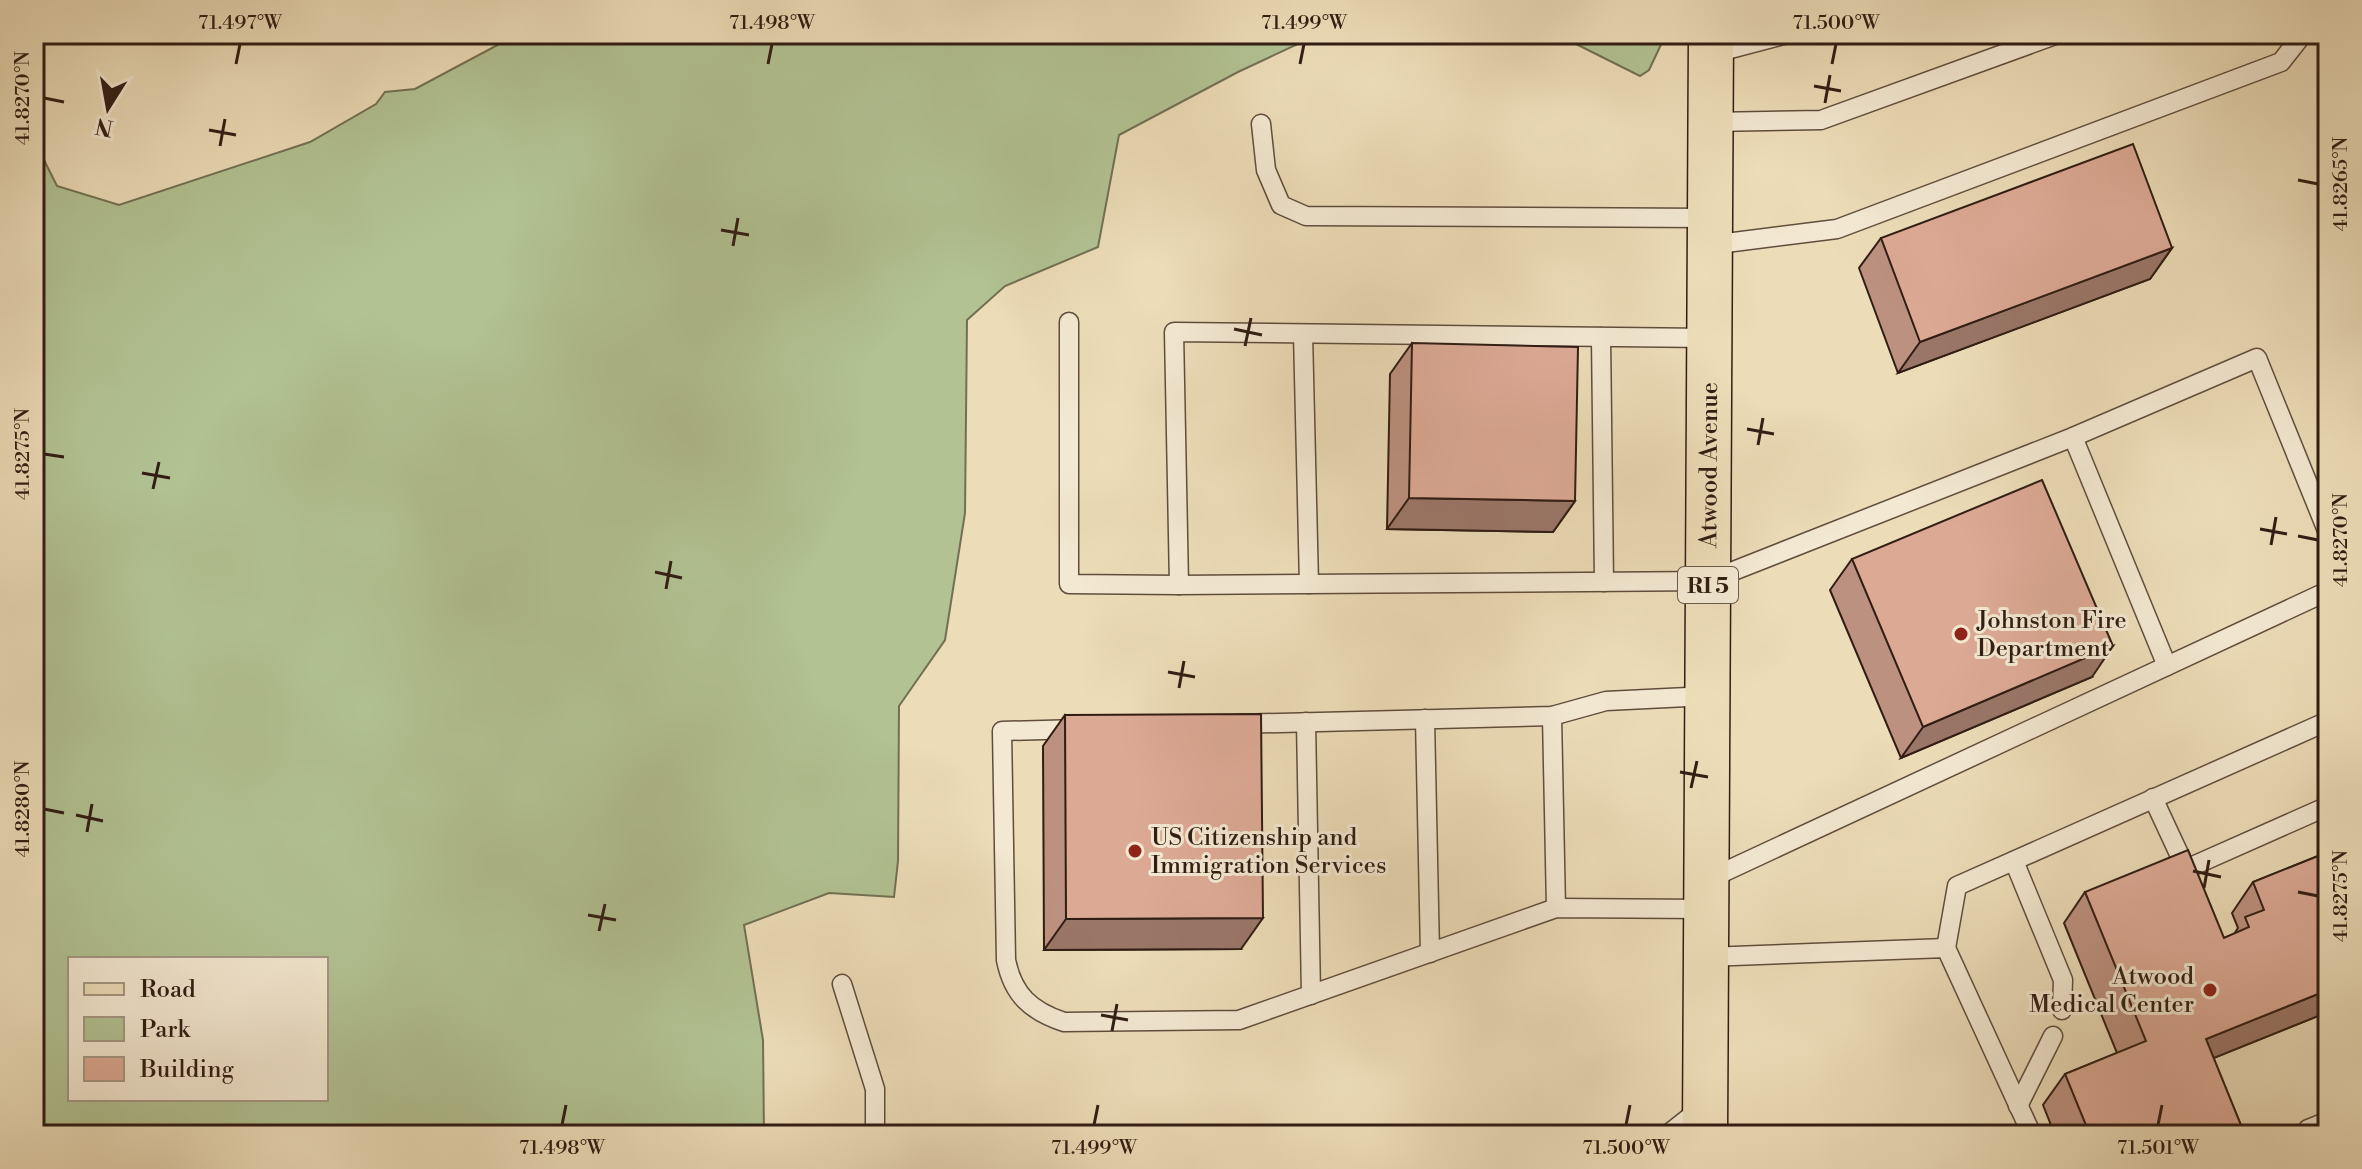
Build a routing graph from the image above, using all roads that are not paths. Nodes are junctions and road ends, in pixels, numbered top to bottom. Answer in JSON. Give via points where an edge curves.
{"nodes":[{"id":1,"x":1787,"y":34,"type":"edge"},
{"id":2,"x":2058,"y":34,"type":"edge"},
{"id":3,"x":2303,"y":34,"type":"edge"},
{"id":4,"x":1711,"y":44,"type":"edge"},
{"id":5,"x":1711,"y":122,"type":"junction"},
{"id":6,"x":1261,"y":124,"type":"dead end"},
{"id":7,"x":1710,"y":231,"type":"junction"},
{"id":8,"x":1069,"y":322,"type":"dead end"},
{"id":9,"x":1303,"y":334,"type":"junction"},
{"id":10,"x":1601,"y":337,"type":"junction"},
{"id":11,"x":1709,"y":338,"type":"junction"},
{"id":12,"x":2073,"y":437,"type":"junction"},
{"id":13,"x":2328,"y":533,"type":"edge"},
{"id":14,"x":1708,"y":581,"type":"junction"},
{"id":15,"x":1604,"y":582,"type":"junction"},
{"id":16,"x":1309,"y":584,"type":"junction"},
{"id":17,"x":1179,"y":585,"type":"junction"},
{"id":18,"x":2328,"y":591,"type":"edge"},
{"id":19,"x":2167,"y":666,"type":"junction"},
{"id":20,"x":1708,"y":696,"type":"junction"},
{"id":21,"x":1552,"y":716,"type":"junction"},
{"id":22,"x":1425,"y":719,"type":"junction"},
{"id":23,"x":2328,"y":721,"type":"edge"},
{"id":24,"x":1306,"y":722,"type":"junction"},
{"id":25,"x":1215,"y":725,"type":"edge"},
{"id":26,"x":1093,"y":728,"type":"edge"},
{"id":27,"x":2153,"y":798,"type":"junction"},
{"id":28,"x":2328,"y":806,"type":"edge"},
{"id":29,"x":2014,"y":861,"type":"junction"},
{"id":30,"x":1707,"y":894,"type":"junction"},
{"id":31,"x":1556,"y":908,"type":"junction"},
{"id":32,"x":1946,"y":948,"type":"junction"},
{"id":33,"x":1430,"y":953,"type":"junction"},
{"id":34,"x":1706,"y":957,"type":"junction"},
{"id":35,"x":842,"y":984,"type":"dead end"},
{"id":36,"x":1311,"y":995,"type":"junction"},
{"id":37,"x":2062,"y":1010,"type":"dead end"},
{"id":38,"x":2053,"y":1036,"type":"dead end"},
{"id":39,"x":2018,"y":1106,"type":"junction"},
{"id":40,"x":1705,"y":1120,"type":"edge"},
{"id":41,"x":2328,"y":1121,"type":"edge"},
{"id":42,"x":875,"y":1135,"type":"edge"},
{"id":43,"x":1667,"y":1135,"type":"edge"},
{"id":44,"x":2032,"y":1135,"type":"edge"},
{"id":45,"x":2306,"y":1135,"type":"edge"}],
"edges":[{"from":1,"to":4,"type":"lane"},
{"from":2,"to":5,"type":"lane","via":[[1821,120]]},
{"from":3,"to":7,"type":"lane","via":[[2281,62],[1837,229]]},
{"from":4,"to":5,"type":"main road","name":"Atwood Avenue","number":"RI 5"},
{"from":5,"to":7,"type":"main road","name":"Atwood Avenue","number":"RI 5"},
{"from":6,"to":7,"type":"lane","via":[[1266,170],[1281,205],[1306,216]]},
{"from":7,"to":11,"type":"main road","name":"Atwood Avenue","number":"RI 5"},
{"from":8,"to":17,"type":"lane","via":[[1069,584]]},
{"from":9,"to":10,"type":"lane"},
{"from":9,"to":16,"type":"lane"},
{"from":9,"to":17,"type":"lane","via":[[1174,332]]},
{"from":10,"to":11,"type":"lane"},
{"from":10,"to":15,"type":"lane"},
{"from":11,"to":14,"type":"main road","name":"Atwood Avenue","number":"RI 5"},
{"from":12,"to":13,"type":"lane","via":[[2257,358]]},
{"from":12,"to":14,"type":"lane"},
{"from":12,"to":19,"type":"lane"},
{"from":14,"to":15,"type":"lane"},
{"from":14,"to":20,"type":"main road","name":"Atwood Avenue","number":"RI 5"},
{"from":15,"to":16,"type":"lane"},
{"from":16,"to":17,"type":"lane"},
{"from":18,"to":19,"type":"lane"},
{"from":19,"to":30,"type":"lane"},
{"from":20,"to":21,"type":"lane","via":[[1606,701]]},
{"from":20,"to":30,"type":"main road","name":"Atwood Avenue","number":"RI 5"},
{"from":21,"to":22,"type":"lane"},
{"from":21,"to":31,"type":"lane"},
{"from":22,"to":24,"type":"lane"},
{"from":22,"to":33,"type":"lane"},
{"from":23,"to":27,"type":"lane"},
{"from":24,"to":25,"type":"lane"},
{"from":24,"to":36,"type":"lane"},
{"from":26,"to":36,"type":"lane","via":[[1002,731],[1006,960],[1011,984],[1025,1003],[1064,1022],[1239,1020]]},
{"from":27,"to":28,"type":"lane","via":[[2186,869]]},
{"from":27,"to":29,"type":"lane"},
{"from":29,"to":32,"type":"lane","via":[[1957,886]]},
{"from":29,"to":37,"type":"lane","via":[[2063,980]]},
{"from":30,"to":31,"type":"lane"},
{"from":30,"to":34,"type":"main road","name":"Atwood Avenue","number":"RI 5"},
{"from":31,"to":33,"type":"lane"},
{"from":32,"to":34,"type":"lane"},
{"from":32,"to":39,"type":"lane"},
{"from":33,"to":36,"type":"lane"},
{"from":34,"to":40,"type":"main road","name":"Atwood Avenue","number":"RI 5"},
{"from":35,"to":42,"type":"lane","via":[[875,1089]]},
{"from":38,"to":39,"type":"lane"},
{"from":39,"to":44,"type":"lane"},
{"from":40,"to":43,"type":"lane"},
{"from":41,"to":45,"type":"lane"}]}
